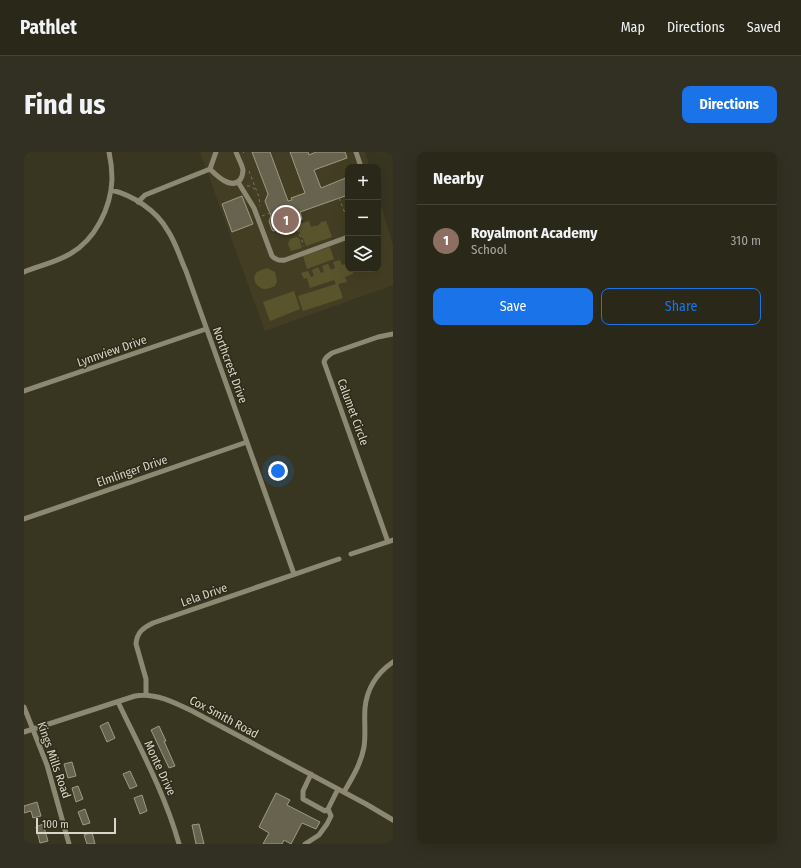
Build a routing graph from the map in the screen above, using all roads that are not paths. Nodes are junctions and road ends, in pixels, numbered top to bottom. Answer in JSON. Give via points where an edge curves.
{"nodes":[{"id":1,"x":109,"y":152,"type":"edge"},
{"id":2,"x":216,"y":152,"type":"edge"},
{"id":3,"x":236,"y":152,"type":"edge"},
{"id":4,"x":356,"y":152,"type":"edge"},
{"id":5,"x":360,"y":164,"type":"edge"},
{"id":6,"x":210,"y":169,"type":"junction"},
{"id":7,"x":238,"y":182,"type":"junction"},
{"id":8,"x":111,"y":190,"type":"junction"},
{"id":9,"x":138,"y":202,"type":"junction"},
{"id":10,"x":345,"y":238,"type":"edge"},
{"id":11,"x":24,"y":272,"type":"edge"},
{"id":12,"x":206,"y":329,"type":"junction"},
{"id":13,"x":393,"y":334,"type":"edge"},
{"id":14,"x":24,"y":391,"type":"edge"},
{"id":15,"x":247,"y":442,"type":"junction"},
{"id":16,"x":24,"y":519,"type":"edge"},
{"id":17,"x":391,"y":541,"type":"edge"},
{"id":18,"x":351,"y":554,"type":"dead end"},
{"id":19,"x":339,"y":559,"type":"dead end"},
{"id":20,"x":294,"y":574,"type":"junction"},
{"id":21,"x":393,"y":662,"type":"edge"},
{"id":22,"x":146,"y":695,"type":"junction"},
{"id":23,"x":118,"y":702,"type":"junction"},
{"id":24,"x":24,"y":707,"type":"edge"},
{"id":25,"x":33,"y":729,"type":"junction"},
{"id":26,"x":24,"y":732,"type":"edge"},
{"id":27,"x":311,"y":774,"type":"junction"},
{"id":28,"x":338,"y":789,"type":"junction"},
{"id":29,"x":344,"y":792,"type":"junction"},
{"id":30,"x":328,"y":809,"type":"junction"},
{"id":31,"x":393,"y":820,"type":"edge"},
{"id":32,"x":69,"y":844,"type":"edge"},
{"id":33,"x":179,"y":844,"type":"edge"},
{"id":34,"x":305,"y":844,"type":"edge"}],
"edges":[{"from":1,"to":8,"type":"street"},
{"from":2,"to":6,"type":"street"},
{"from":3,"to":7,"type":"street","via":[[243,171]]},
{"from":4,"to":5,"type":"street"},
{"from":6,"to":7,"type":"street","via":[[226,182]]},
{"from":6,"to":9,"type":"street","via":[[145,195]]},
{"from":7,"to":10,"type":"street","via":[[254,208],[275,259],[285,260]]},
{"from":8,"to":9,"type":"street","name":"Northcrest Drive","via":[[121,192]]},
{"from":8,"to":11,"type":"street","via":[[99,224],[83,244],[68,255]]},
{"from":9,"to":12,"type":"street","name":"Northcrest Drive","via":[[159,218],[171,236]]},
{"from":12,"to":14,"type":"street","name":"Lynnview Drive"},
{"from":12,"to":15,"type":"street","name":"Northcrest Drive"},
{"from":13,"to":17,"type":"street","name":"Calumet Circle","via":[[332,353],[324,362]]},
{"from":15,"to":16,"type":"street","name":"Elmlinger Drive"},
{"from":15,"to":20,"type":"street","name":"Northcrest Drive"},
{"from":17,"to":18,"type":"street"},
{"from":19,"to":20,"type":"street","name":"Lela Drive"},
{"from":20,"to":22,"type":"street","name":"Lela Drive","via":[[142,629],[136,644],[146,679]]},
{"from":21,"to":29,"type":"street","via":[[381,672],[368,693],[364,750]]},
{"from":22,"to":23,"type":"street","name":"Cox Smith Road"},
{"from":22,"to":27,"type":"street","name":"Cox Smith Road","via":[[179,704]]},
{"from":23,"to":25,"type":"street","name":"Cox Smith Road"},
{"from":23,"to":33,"type":"street","name":"Monte Drive","via":[[163,797]]},
{"from":24,"to":25,"type":"street","name":"Kings Mills Road"},
{"from":25,"to":26,"type":"street","name":"Cox Smith Road"},
{"from":25,"to":32,"type":"street","name":"Kings Mills Road","via":[[47,765]]},
{"from":27,"to":28,"type":"street","name":"Cox Smith Road"},
{"from":27,"to":30,"type":"street","via":[[303,791],[303,799],[324,811]]},
{"from":28,"to":29,"type":"street","name":"Cox Smith Road"},
{"from":28,"to":30,"type":"street"},
{"from":29,"to":31,"type":"street","name":"Cox Smith Road"},
{"from":30,"to":34,"type":"street","via":[[331,816],[327,824],[319,835]]}]}
